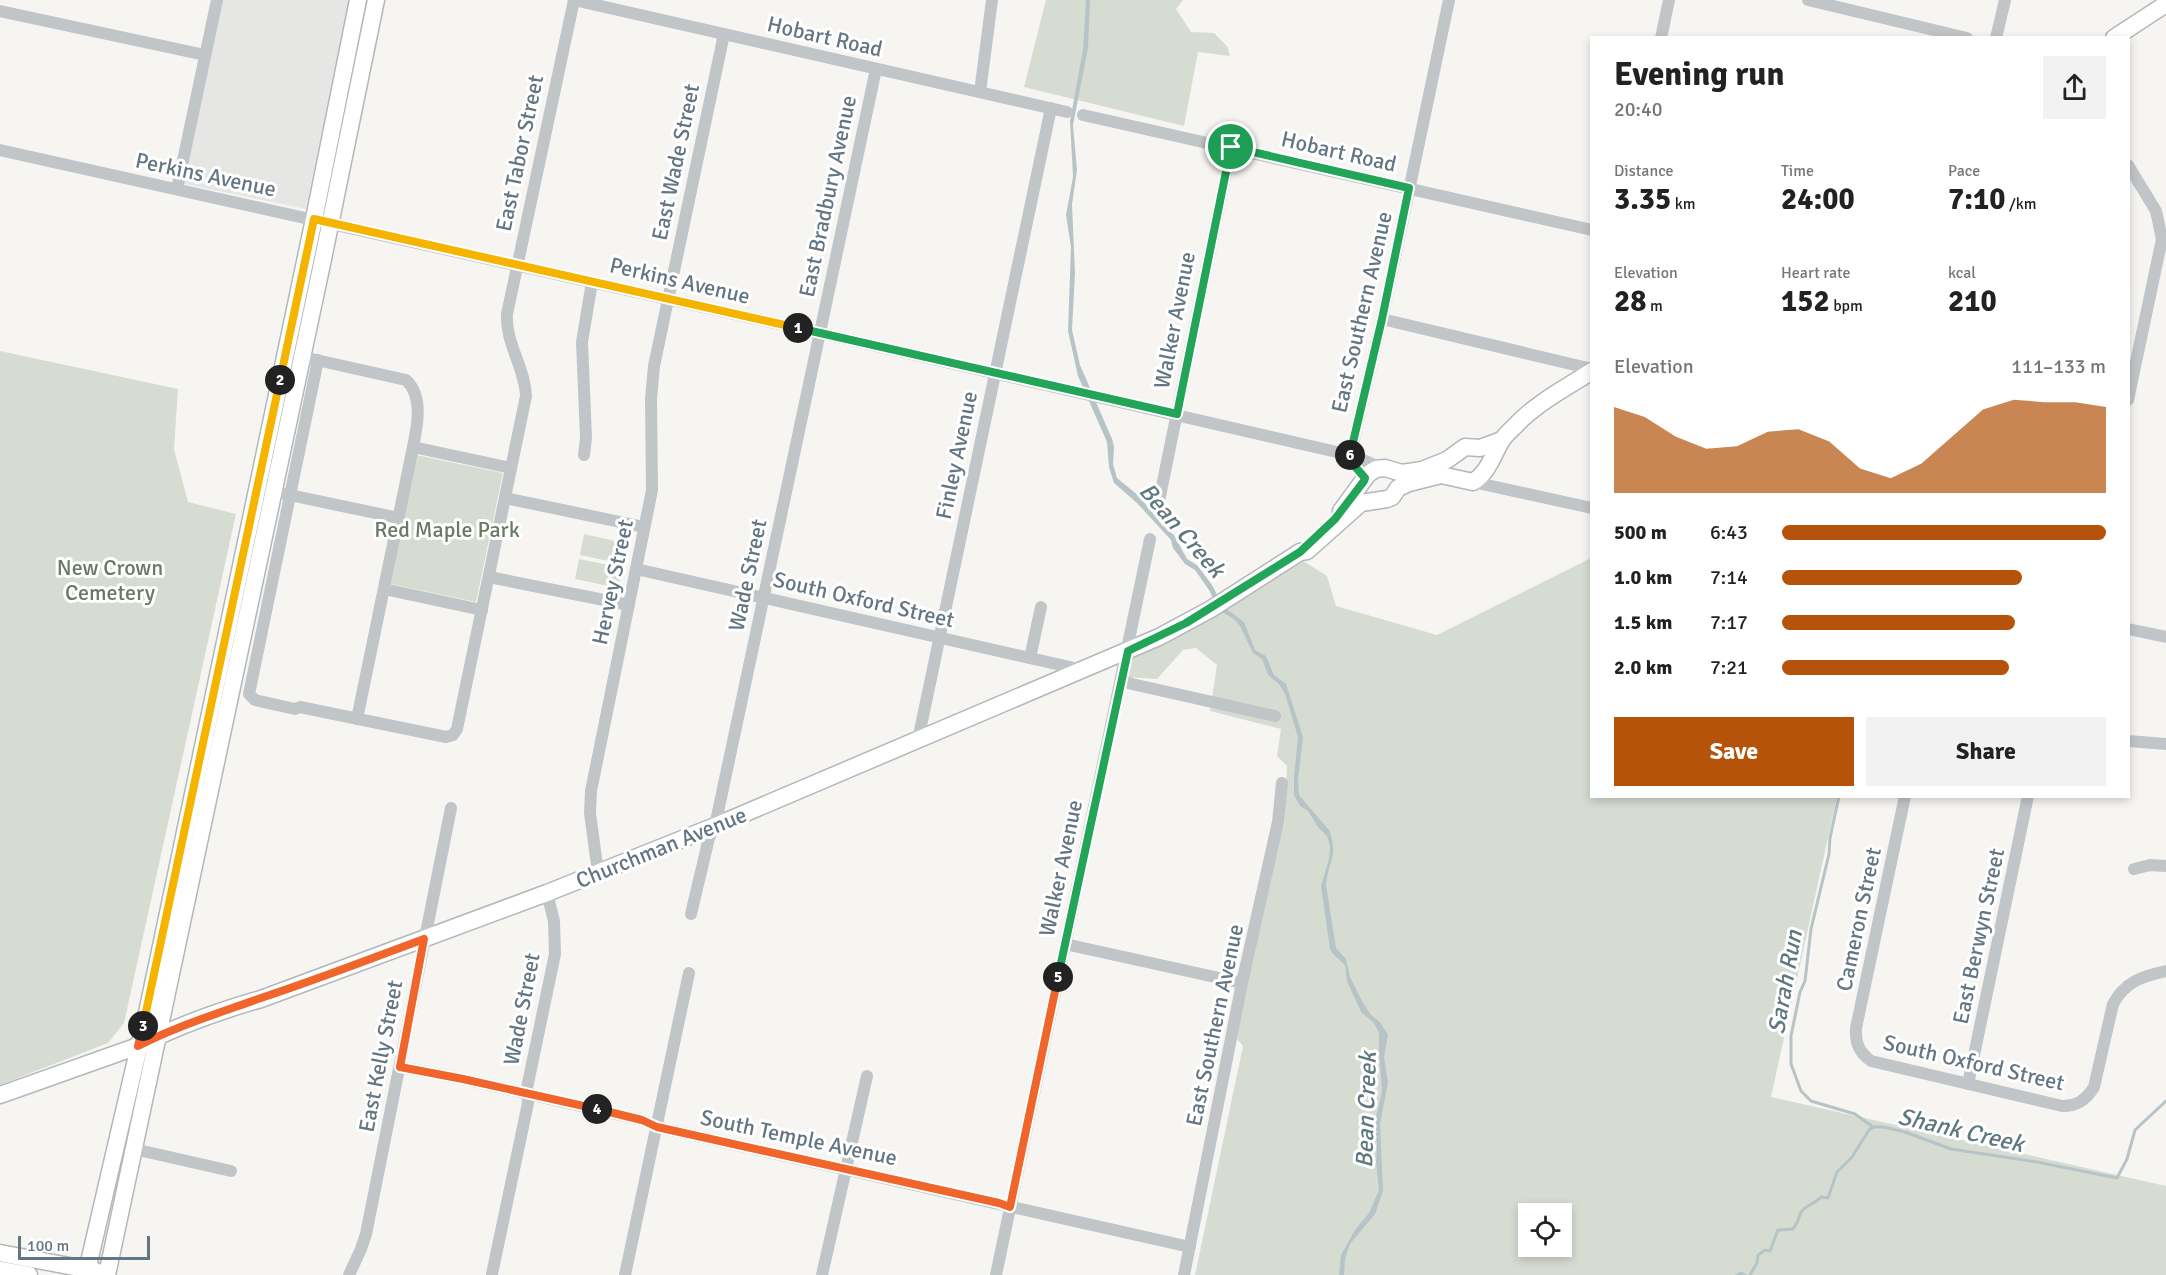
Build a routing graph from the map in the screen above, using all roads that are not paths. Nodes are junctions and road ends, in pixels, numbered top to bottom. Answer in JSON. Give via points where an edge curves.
{"nodes":[{"id":1,"x":217,"y":0,"type":"edge"},
{"id":2,"x":358,"y":0,"type":"edge"},
{"id":3,"x":376,"y":0,"type":"edge"},
{"id":4,"x":574,"y":0,"type":"edge"},
{"id":5,"x":992,"y":0,"type":"edge"},
{"id":6,"x":1449,"y":0,"type":"edge"},
{"id":7,"x":1669,"y":0,"type":"edge"},
{"id":8,"x":1808,"y":0,"type":"edge"},
{"id":9,"x":2005,"y":0,"type":"edge"},
{"id":10,"x":2166,"y":4,"type":"edge"},
{"id":11,"x":0,"y":11,"type":"edge"},
{"id":12,"x":724,"y":34,"type":"junction"},
{"id":13,"x":1661,"y":36,"type":"edge"},
{"id":14,"x":1959,"y":36,"type":"edge"},
{"id":15,"x":1996,"y":36,"type":"edge"},
{"id":16,"x":2117,"y":36,"type":"edge"},
{"id":17,"x":205,"y":55,"type":"junction"},
{"id":18,"x":876,"y":69,"type":"junction"},
{"id":19,"x":980,"y":92,"type":"junction"},
{"id":20,"x":1051,"y":108,"type":"junction"},
{"id":21,"x":1067,"y":112,"type":"dead end"},
{"id":22,"x":1083,"y":115,"type":"dead end"},
{"id":23,"x":1231,"y":147,"type":"junction"},
{"id":24,"x":0,"y":150,"type":"edge"},
{"id":25,"x":2130,"y":168,"type":"edge"},
{"id":26,"x":1409,"y":188,"type":"junction"},
{"id":27,"x":177,"y":189,"type":"junction"},
{"id":28,"x":322,"y":221,"type":"junction"},
{"id":29,"x":1590,"y":230,"type":"edge"},
{"id":30,"x":516,"y":265,"type":"junction"},
{"id":31,"x":592,"y":282,"type":"junction"},
{"id":32,"x":668,"y":299,"type":"junction"},
{"id":33,"x":1382,"y":319,"type":"junction"},
{"id":34,"x":820,"y":333,"type":"junction"},
{"id":35,"x":310,"y":358,"type":"junction"},
{"id":36,"x":1590,"y":370,"type":"edge"},
{"id":37,"x":1590,"y":371,"type":"edge"},
{"id":38,"x":994,"y":373,"type":"junction"},
{"id":39,"x":2130,"y":391,"type":"edge"},
{"id":40,"x":1177,"y":414,"type":"junction"},
{"id":41,"x":1502,"y":440,"type":"junction"},
{"id":42,"x":413,"y":447,"type":"junction"},
{"id":43,"x":1474,"y":448,"type":"junction"},
{"id":44,"x":584,"y":455,"type":"dead end"},
{"id":45,"x":1350,"y":456,"type":"junction"},
{"id":46,"x":1487,"y":467,"type":"junction"},
{"id":47,"x":511,"y":468,"type":"junction"},
{"id":48,"x":1391,"y":476,"type":"junction"},
{"id":49,"x":1364,"y":480,"type":"junction"},
{"id":50,"x":1473,"y":482,"type":"junction"},
{"id":51,"x":265,"y":491,"type":"junction"},
{"id":52,"x":290,"y":496,"type":"junction"},
{"id":53,"x":505,"y":498,"type":"junction"},
{"id":54,"x":1377,"y":500,"type":"junction"},
{"id":55,"x":1159,"y":501,"type":"dead end"},
{"id":56,"x":1590,"y":508,"type":"edge"},
{"id":57,"x":399,"y":518,"type":"junction"},
{"id":58,"x":644,"y":527,"type":"junction"},
{"id":59,"x":1150,"y":539,"type":"dead end"},
{"id":60,"x":1300,"y":552,"type":"junction"},
{"id":61,"x":636,"y":569,"type":"junction"},
{"id":62,"x":489,"y":577,"type":"junction"},
{"id":63,"x":384,"y":589,"type":"junction"},
{"id":64,"x":764,"y":597,"type":"junction"},
{"id":65,"x":629,"y":605,"type":"junction"},
{"id":66,"x":1041,"y":607,"type":"dead end"},
{"id":67,"x":482,"y":609,"type":"junction"},
{"id":68,"x":2130,"y":629,"type":"edge"},
{"id":69,"x":939,"y":637,"type":"junction"},
{"id":70,"x":2166,"y":637,"type":"edge"},
{"id":71,"x":1128,"y":651,"type":"junction"},
{"id":72,"x":1030,"y":658,"type":"junction"},
{"id":73,"x":1083,"y":670,"type":"junction"},
{"id":74,"x":1121,"y":680,"type":"junction"},
{"id":75,"x":1275,"y":716,"type":"dead end"},
{"id":76,"x":357,"y":718,"type":"junction"},
{"id":77,"x":918,"y":740,"type":"junction"},
{"id":78,"x":2130,"y":741,"type":"edge"},
{"id":79,"x":2166,"y":744,"type":"edge"},
{"id":80,"x":1282,"y":783,"type":"dead end"},
{"id":81,"x":1905,"y":798,"type":"edge"},
{"id":82,"x":2028,"y":798,"type":"edge"},
{"id":83,"x":451,"y":808,"type":"dead end"},
{"id":84,"x":715,"y":826,"type":"junction"},
{"id":85,"x":2166,"y":866,"type":"edge"},
{"id":86,"x":2134,"y":869,"type":"dead end"},
{"id":87,"x":598,"y":873,"type":"junction"},
{"id":88,"x":547,"y":893,"type":"junction"},
{"id":89,"x":691,"y":914,"type":"dead end"},
{"id":90,"x":424,"y":939,"type":"junction"},
{"id":91,"x":1065,"y":944,"type":"junction"},
{"id":92,"x":2166,"y":971,"type":"edge"},
{"id":93,"x":689,"y":973,"type":"dead end"},
{"id":94,"x":1242,"y":983,"type":"junction"},
{"id":95,"x":159,"y":1035,"type":"junction"},
{"id":96,"x":138,"y":1046,"type":"junction"},
{"id":97,"x":1859,"y":1049,"type":"joint"},
{"id":98,"x":400,"y":1067,"type":"junction"},
{"id":99,"x":867,"y":1076,"type":"dead end"},
{"id":100,"x":1968,"y":1084,"type":"junction"},
{"id":101,"x":528,"y":1093,"type":"junction"},
{"id":102,"x":0,"y":1095,"type":"edge"},
{"id":103,"x":657,"y":1127,"type":"junction"},
{"id":104,"x":134,"y":1149,"type":"junction"},
{"id":105,"x":846,"y":1168,"type":"junction"},
{"id":106,"x":231,"y":1171,"type":"dead end"},
{"id":107,"x":1010,"y":1207,"type":"junction"},
{"id":108,"x":1190,"y":1247,"type":"junction"},
{"id":109,"x":0,"y":1253,"type":"edge"},
{"id":110,"x":0,"y":1270,"type":"edge"},
{"id":111,"x":87,"y":1272,"type":"edge"},
{"id":112,"x":111,"y":1274,"type":"edge"},
{"id":113,"x":492,"y":1274,"type":"edge"},
{"id":114,"x":29,"y":1275,"type":"edge"},
{"id":115,"x":349,"y":1275,"type":"edge"},
{"id":116,"x":626,"y":1275,"type":"edge"},
{"id":117,"x":822,"y":1275,"type":"edge"},
{"id":118,"x":996,"y":1275,"type":"edge"},
{"id":119,"x":1184,"y":1275,"type":"edge"}],
"edges":[{"from":1,"to":17,"type":"street"},
{"from":2,"to":28,"type":"main road"},
{"from":3,"to":28,"type":"main road"},
{"from":4,"to":12,"type":"street","name":"Hobart Road"},
{"from":4,"to":30,"type":"street","name":"East Tabor Street"},
{"from":5,"to":19,"type":"street"},
{"from":6,"to":26,"type":"street","name":"East Southern Avenue"},
{"from":7,"to":13,"type":"street"},
{"from":8,"to":14,"type":"street"},
{"from":9,"to":15,"type":"street"},
{"from":10,"to":16,"type":"main road"},
{"from":11,"to":17,"type":"street"},
{"from":12,"to":18,"type":"street","name":"Hobart Road"},
{"from":12,"to":32,"type":"street","name":"East Wade Street"},
{"from":17,"to":27,"type":"street"},
{"from":18,"to":19,"type":"street","name":"Hobart Road"},
{"from":18,"to":34,"type":"street","name":"East Bradbury Avenue"},
{"from":19,"to":20,"type":"street","name":"Hobart Road"},
{"from":20,"to":21,"type":"street","name":"Hobart Road"},
{"from":20,"to":38,"type":"street","name":"Finley Avenue"},
{"from":22,"to":23,"type":"street","name":"Hobart Road"},
{"from":23,"to":26,"type":"street","name":"Hobart Road"},
{"from":23,"to":40,"type":"street","name":"Walker Avenue"},
{"from":24,"to":27,"type":"street","name":"Perkins Avenue"},
{"from":25,"to":39,"type":"street","via":[[2156,211],[2162,239]]},
{"from":26,"to":29,"type":"street","name":"Hobart Road"},
{"from":26,"to":33,"type":"street","name":"East Southern Avenue"},
{"from":27,"to":28,"type":"street","name":"Perkins Avenue"},
{"from":28,"to":30,"type":"street","name":"Perkins Avenue"},
{"from":28,"to":35,"type":"main road"},
{"from":28,"to":51,"type":"main road"},
{"from":30,"to":31,"type":"street","name":"Perkins Avenue"},
{"from":30,"to":47,"type":"street","name":"East Tabor Street","via":[[506,324],[526,396]]},
{"from":31,"to":32,"type":"street","name":"Perkins Avenue"},
{"from":31,"to":44,"type":"street","via":[[582,342]]},
{"from":32,"to":34,"type":"street","name":"Perkins Avenue"},
{"from":32,"to":58,"type":"street","name":"Hervey Street","via":[[653,375],[653,480]]},
{"from":33,"to":36,"type":"street"},
{"from":33,"to":45,"type":"street","name":"East Southern Avenue"},
{"from":34,"to":38,"type":"street","name":"Perkins Avenue"},
{"from":34,"to":64,"type":"street","name":"Wade Street"},
{"from":35,"to":42,"type":"street","via":[[400,378],[410,384],[419,412]]},
{"from":35,"to":51,"type":"main road"},
{"from":35,"to":52,"type":"street"},
{"from":37,"to":41,"type":"main road","via":[[1526,415]]},
{"from":38,"to":40,"type":"street","name":"Perkins Avenue"},
{"from":38,"to":69,"type":"street","name":"Finley Avenue"},
{"from":40,"to":45,"type":"street","name":"Perkins Avenue"},
{"from":40,"to":55,"type":"street","name":"Walker Avenue"},
{"from":41,"to":43,"type":"main road","name":"Churchman Avenue"},
{"from":41,"to":46,"type":"main road"},
{"from":42,"to":47,"type":"street"},
{"from":42,"to":57,"type":"street"},
{"from":43,"to":46,"type":"main road","via":[[1484,456]]},
{"from":43,"to":48,"type":"main road","name":"Churchman Avenue","via":[[1462,448],[1447,460],[1422,470]]},
{"from":45,"to":48,"type":"street","name":"Perkins Avenue"},
{"from":45,"to":49,"type":"street"},
{"from":46,"to":50,"type":"main road"},
{"from":47,"to":53,"type":"street","name":"East Tabor Street"},
{"from":48,"to":49,"type":"main road","name":"Churchman Avenue","via":[[1371,471]]},
{"from":48,"to":50,"type":"main road","name":"Churchman Avenue","via":[[1441,475]]},
{"from":48,"to":54,"type":"main road","name":"Churchman Avenue","via":[[1396,493]]},
{"from":49,"to":54,"type":"main road","via":[[1367,493]]},
{"from":49,"to":60,"type":"main road","name":"Churchman Avenue","via":[[1335,519]]},
{"from":50,"to":56,"type":"street"},
{"from":51,"to":52,"type":"street"},
{"from":51,"to":95,"type":"main road"},
{"from":51,"to":96,"type":"main road"},
{"from":52,"to":57,"type":"street"},
{"from":52,"to":76,"type":"street","via":[[250,697],[295,709]]},
{"from":53,"to":58,"type":"street"},
{"from":53,"to":62,"type":"street","name":"East Tabor Street"},
{"from":54,"to":60,"type":"main road","name":"Churchman Avenue","via":[[1361,503],[1307,551]]},
{"from":57,"to":63,"type":"street"},
{"from":58,"to":61,"type":"street","name":"Hervey Street"},
{"from":59,"to":71,"type":"street","name":"Walker Avenue"},
{"from":60,"to":71,"type":"main road","name":"Churchman Avenue","via":[[1211,609]]},
{"from":61,"to":64,"type":"street","name":"South Oxford Street"},
{"from":61,"to":65,"type":"street","name":"Hervey Street"},
{"from":62,"to":65,"type":"street"},
{"from":62,"to":67,"type":"street","name":"East Tabor Street"},
{"from":63,"to":67,"type":"street"},
{"from":63,"to":76,"type":"street"},
{"from":64,"to":69,"type":"street","name":"South Oxford Street"},
{"from":64,"to":84,"type":"street","name":"Wade Street"},
{"from":65,"to":87,"type":"street","name":"Hervey Street","via":[[591,791]]},
{"from":66,"to":72,"type":"street"},
{"from":67,"to":76,"type":"street","name":"East Tabor Street","via":[[453,735],[446,737]]},
{"from":68,"to":70,"type":"street"},
{"from":69,"to":72,"type":"street","name":"South Oxford Street"},
{"from":69,"to":77,"type":"street","name":"Finley Avenue"},
{"from":71,"to":73,"type":"main road","name":"Churchman Avenue"},
{"from":71,"to":74,"type":"street","name":"Walker Avenue"},
{"from":72,"to":73,"type":"street","name":"South Oxford Street"},
{"from":73,"to":77,"type":"main road","name":"Churchman Avenue"},
{"from":74,"to":75,"type":"street"},
{"from":74,"to":91,"type":"street","name":"Walker Avenue"},
{"from":77,"to":84,"type":"main road","name":"Churchman Avenue"},
{"from":78,"to":79,"type":"street"},
{"from":80,"to":94,"type":"street","name":"East Southern Avenue","via":[[1278,822]]},
{"from":81,"to":97,"type":"street","name":"Cameron Street","via":[[1856,1028]]},
{"from":82,"to":100,"type":"street","name":"East Berwyn Street"},
{"from":83,"to":90,"type":"street","name":"East Kelly Street"},
{"from":84,"to":87,"type":"main road","name":"Churchman Avenue"},
{"from":84,"to":89,"type":"street"},
{"from":85,"to":86,"type":"street"},
{"from":87,"to":88,"type":"main road","name":"Churchman Avenue"},
{"from":88,"to":90,"type":"main road","name":"Churchman Avenue"},
{"from":88,"to":101,"type":"street","name":"Wade Street","via":[[554,921],[555,954]]},
{"from":90,"to":95,"type":"main road","name":"Churchman Avenue"},
{"from":90,"to":98,"type":"street","name":"East Kelly Street"},
{"from":91,"to":94,"type":"street"},
{"from":91,"to":107,"type":"street","name":"Walker Avenue"},
{"from":92,"to":100,"type":"street","name":"South Oxford Street","via":[[2136,979],[2119,993],[2094,1087],[2083,1101],[2062,1106]]},
{"from":93,"to":103,"type":"street"},
{"from":94,"to":108,"type":"street","name":"East Southern Avenue"},
{"from":95,"to":96,"type":"main road","name":"Churchman Avenue"},
{"from":95,"to":104,"type":"main road"},
{"from":96,"to":102,"type":"main road","name":"Churchman Avenue"},
{"from":96,"to":111,"type":"main road"},
{"from":97,"to":100,"type":"street","name":"South Oxford Street","via":[[1876,1063]]},
{"from":98,"to":101,"type":"street","name":"South Temple Avenue"},
{"from":98,"to":115,"type":"street","name":"East Kelly Street","via":[[364,1241]]},
{"from":99,"to":105,"type":"street"},
{"from":101,"to":103,"type":"street","name":"South Temple Avenue"},
{"from":101,"to":113,"type":"street","name":"Wade Street"},
{"from":103,"to":105,"type":"street","name":"South Temple Avenue"},
{"from":103,"to":116,"type":"street"},
{"from":104,"to":106,"type":"street"},
{"from":104,"to":112,"type":"main road"},
{"from":105,"to":107,"type":"street","name":"South Temple Avenue"},
{"from":105,"to":117,"type":"street"},
{"from":107,"to":108,"type":"street","name":"South Temple Avenue"},
{"from":107,"to":118,"type":"street","name":"Walker Avenue"},
{"from":108,"to":119,"type":"street","name":"East Southern Avenue"},
{"from":109,"to":111,"type":"main road"},
{"from":110,"to":114,"type":"main road"},
{"from":111,"to":112,"type":"main road"}]}
